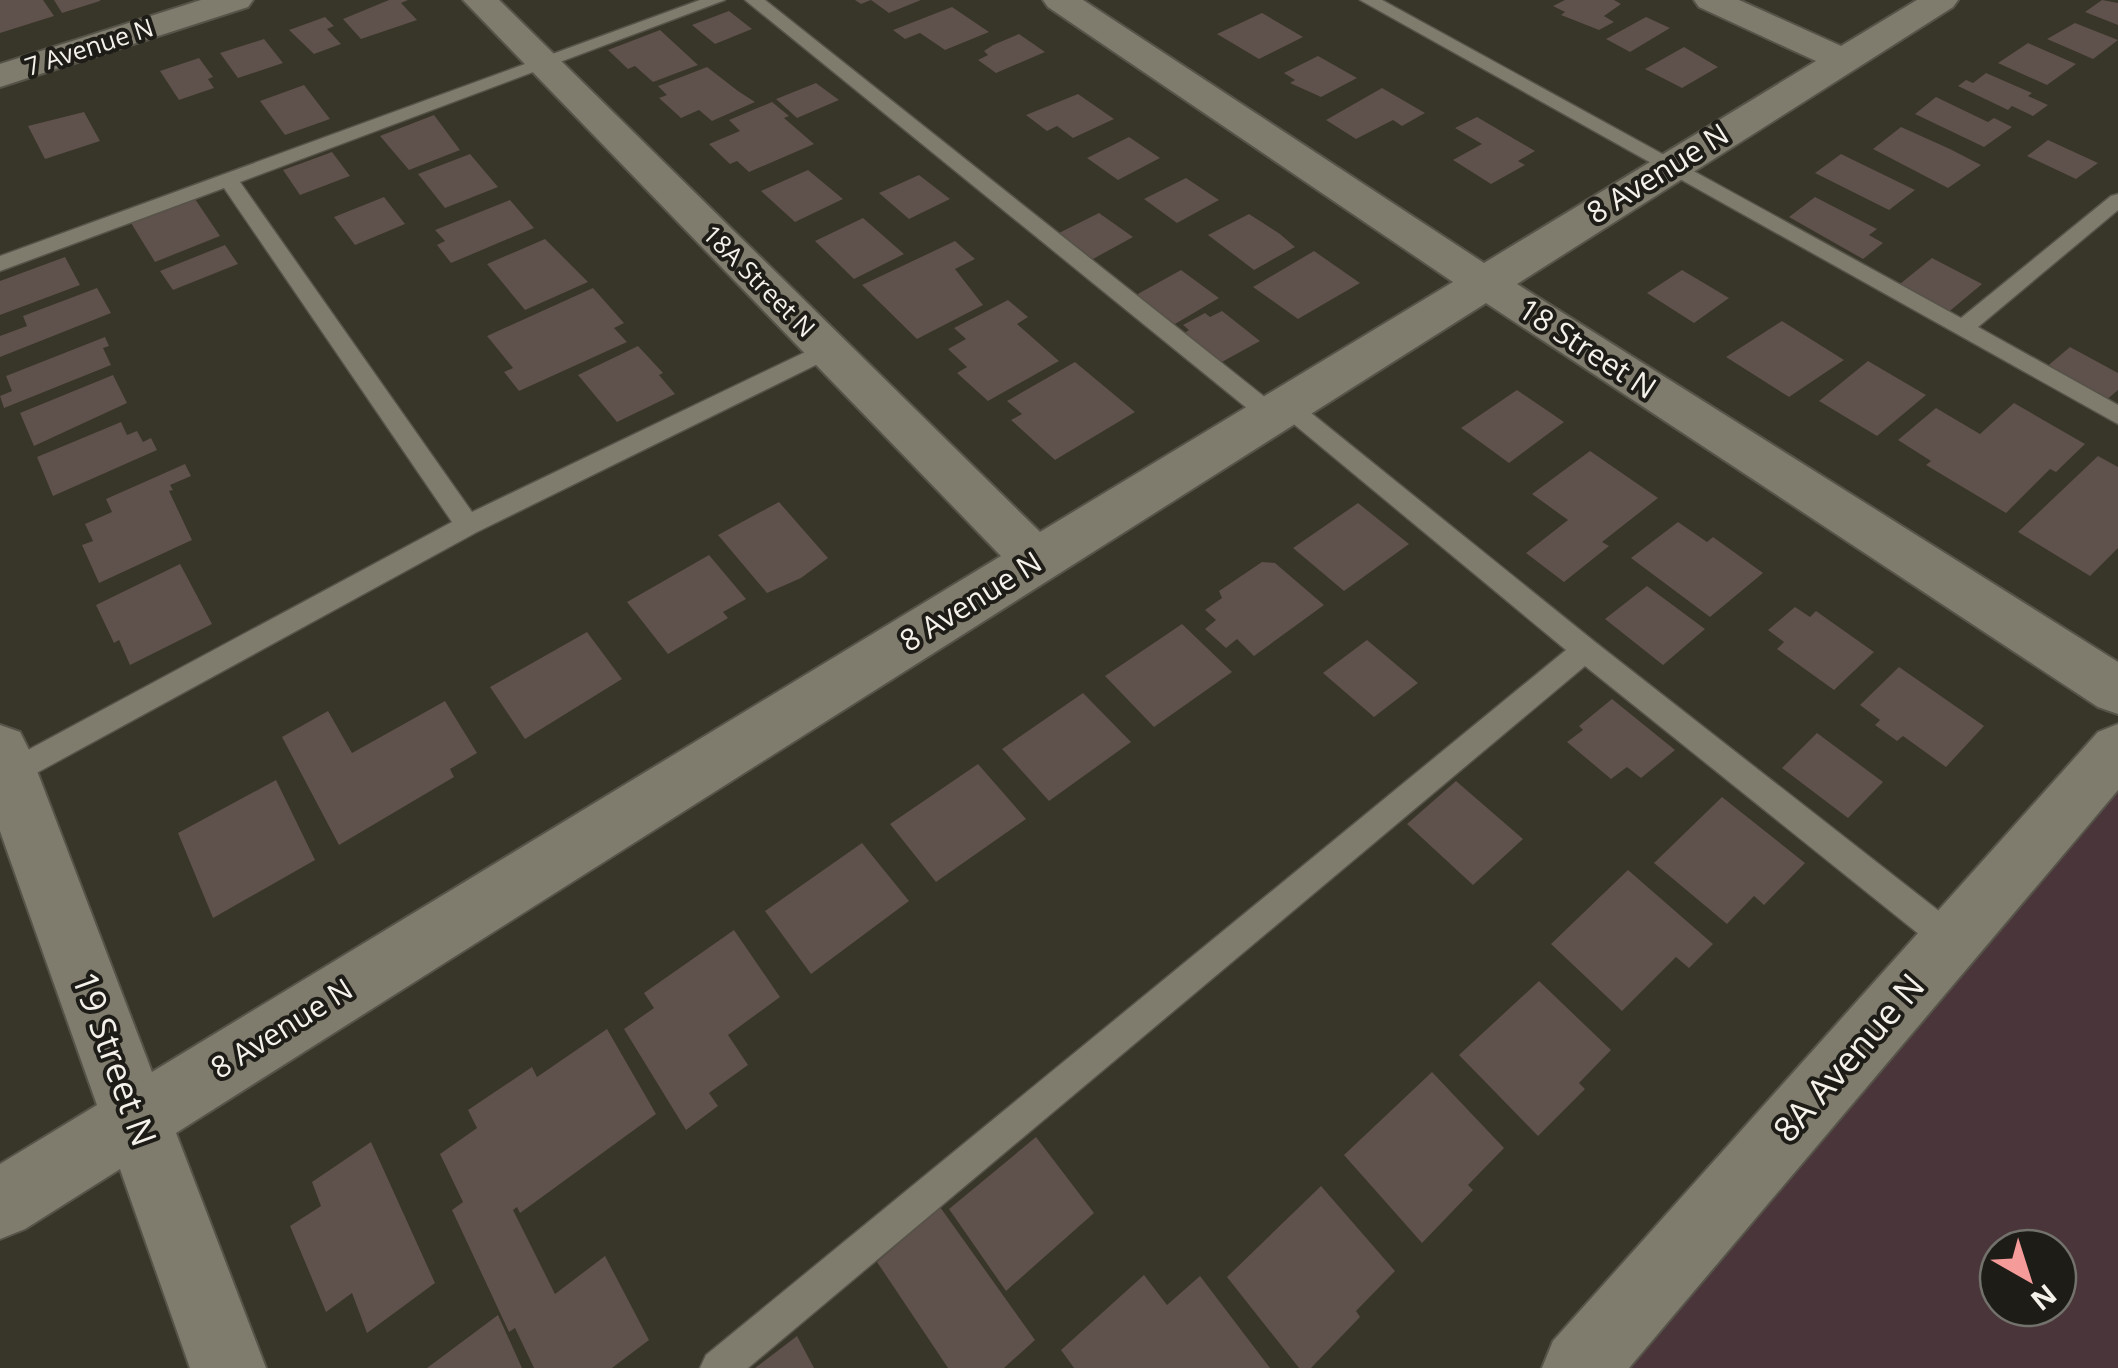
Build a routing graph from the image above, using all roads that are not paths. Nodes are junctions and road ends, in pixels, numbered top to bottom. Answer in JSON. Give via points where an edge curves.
{"nodes":[{"id":1,"x":236,"y":0,"type":"edge"},
{"id":2,"x":480,"y":0,"type":"edge"},
{"id":3,"x":716,"y":0,"type":"edge"},
{"id":4,"x":754,"y":0,"type":"edge"},
{"id":5,"x":1060,"y":0,"type":"edge"},
{"id":6,"x":1369,"y":0,"type":"edge"},
{"id":7,"x":1711,"y":0,"type":"edge"},
{"id":8,"x":1941,"y":0,"type":"edge"},
{"id":9,"x":1842,"y":60,"type":"junction"},
{"id":10,"x":544,"y":64,"type":"junction"},
{"id":11,"x":0,"y":76,"type":"edge"},
{"id":12,"x":1673,"y":164,"type":"junction"},
{"id":13,"x":230,"y":180,"type":"junction"},
{"id":14,"x":2118,"y":200,"type":"edge"},
{"id":15,"x":0,"y":264,"type":"edge"},
{"id":16,"x":1485,"y":284,"type":"junction"},
{"id":17,"x":1961,"y":330,"type":"junction"},
{"id":18,"x":828,"y":350,"type":"junction"},
{"id":19,"x":1280,"y":411,"type":"junction"},
{"id":20,"x":2118,"y":416,"type":"edge"},
{"id":21,"x":468,"y":525,"type":"junction"},
{"id":22,"x":1037,"y":561,"type":"junction"},
{"id":23,"x":1585,"y":650,"type":"junction"},
{"id":24,"x":2118,"y":691,"type":"edge"},
{"id":25,"x":2118,"y":749,"type":"edge"},
{"id":26,"x":3,"y":768,"type":"edge"},
{"id":27,"x":1951,"y":940,"type":"junction"},
{"id":28,"x":136,"y":1119,"type":"junction"},
{"id":29,"x":0,"y":1204,"type":"edge"},
{"id":30,"x":228,"y":1368,"type":"edge"},
{"id":31,"x":719,"y":1368,"type":"edge"},
{"id":32,"x":1580,"y":1368,"type":"edge"}],
"edges":[{"from":1,"to":11,"type":"street","name":"7 Avenue N"},
{"from":2,"to":10,"type":"street","name":"18A Street N"},
{"from":3,"to":10,"type":"lane"},
{"from":4,"to":19,"type":"lane"},
{"from":5,"to":16,"type":"street","name":"18 Street N"},
{"from":6,"to":12,"type":"lane"},
{"from":7,"to":9,"type":"street"},
{"from":8,"to":9,"type":"street","name":"8 Avenue N"},
{"from":9,"to":12,"type":"street","name":"8 Avenue N"},
{"from":10,"to":13,"type":"lane"},
{"from":10,"to":18,"type":"street","name":"18A Street N"},
{"from":12,"to":16,"type":"street","name":"8 Avenue N"},
{"from":12,"to":17,"type":"lane"},
{"from":13,"to":15,"type":"lane"},
{"from":13,"to":21,"type":"lane"},
{"from":14,"to":17,"type":"lane"},
{"from":16,"to":19,"type":"street","name":"8 Avenue N"},
{"from":16,"to":24,"type":"street","name":"18 Street N"},
{"from":17,"to":20,"type":"lane"},
{"from":18,"to":21,"type":"lane"},
{"from":18,"to":22,"type":"street","name":"18A Street N"},
{"from":19,"to":22,"type":"street","name":"8 Avenue N"},
{"from":19,"to":23,"type":"lane"},
{"from":21,"to":26,"type":"lane"},
{"from":22,"to":28,"type":"street","name":"8 Avenue N"},
{"from":23,"to":27,"type":"lane"},
{"from":23,"to":31,"type":"lane"},
{"from":25,"to":27,"type":"street","name":"8A Avenue N"},
{"from":26,"to":28,"type":"street","name":"19 Street N"},
{"from":27,"to":32,"type":"street","name":"8A Avenue N"},
{"from":28,"to":29,"type":"street","name":"8 Avenue N"},
{"from":28,"to":30,"type":"street","name":"19 Street N"}]}
